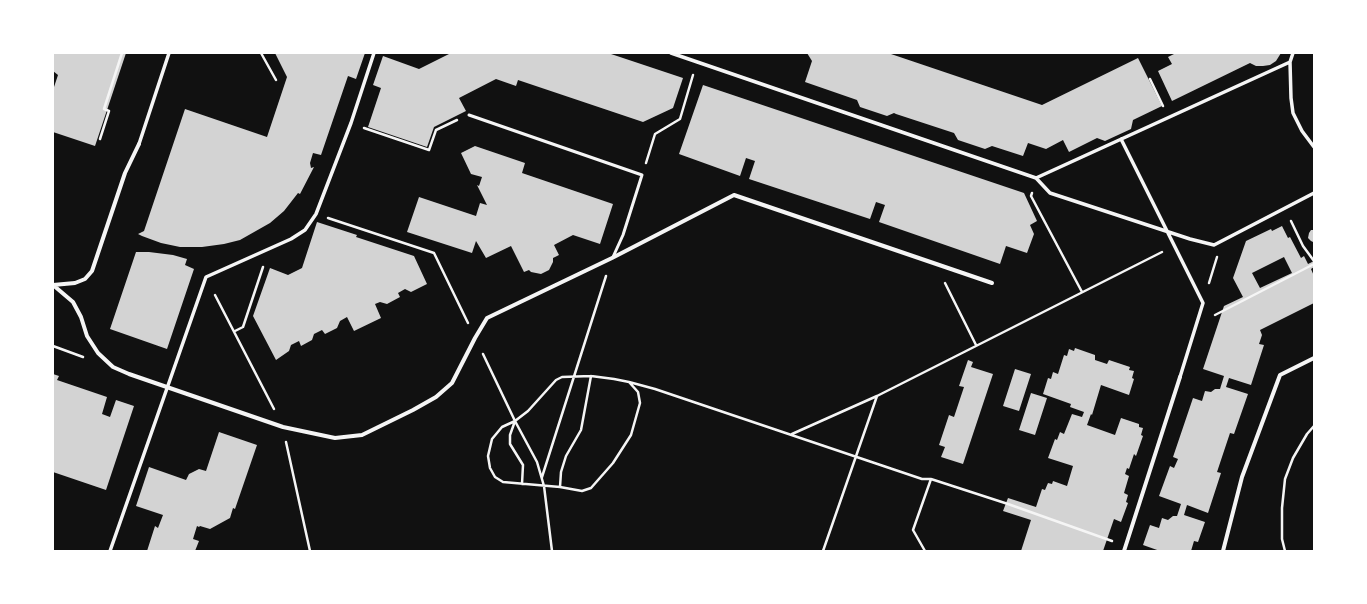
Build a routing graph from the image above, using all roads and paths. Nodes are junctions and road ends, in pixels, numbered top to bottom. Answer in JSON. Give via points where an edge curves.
{"nodes":[{"id":1,"x":122,"y":53,"type":"edge"},
{"id":2,"x":169,"y":53,"type":"edge"},
{"id":3,"x":262,"y":53,"type":"edge"},
{"id":4,"x":374,"y":53,"type":"edge"},
{"id":5,"x":671,"y":53,"type":"edge"},
{"id":6,"x":1293,"y":53,"type":"edge"},
{"id":7,"x":697,"y":62,"type":"junction"},
{"id":8,"x":1290,"y":62,"type":"junction"},
{"id":9,"x":1150,"y":79,"type":"dead end"},
{"id":10,"x":276,"y":80,"type":"dead end"},
{"id":11,"x":469,"y":115,"type":"joint"},
{"id":12,"x":1169,"y":117,"type":"junction"},
{"id":13,"x":351,"y":123,"type":"junction"},
{"id":14,"x":100,"y":139,"type":"dead end"},
{"id":15,"x":1121,"y":139,"type":"junction"},
{"id":16,"x":139,"y":144,"type":"joint"},
{"id":17,"x":1314,"y":147,"type":"edge"},
{"id":18,"x":642,"y":175,"type":"junction"},
{"id":19,"x":1036,"y":178,"type":"junction"},
{"id":20,"x":1314,"y":193,"type":"edge"},
{"id":21,"x":1284,"y":208,"type":"junction"},
{"id":22,"x":316,"y":214,"type":"junction"},
{"id":23,"x":1167,"y":232,"type":"junction"},
{"id":24,"x":1174,"y":247,"type":"junction"},
{"id":25,"x":269,"y":250,"type":"junction"},
{"id":26,"x":612,"y":258,"type":"junction"},
{"id":27,"x":1314,"y":261,"type":"edge"},
{"id":28,"x":936,"y":264,"type":"junction"},
{"id":29,"x":1314,"y":264,"type":"edge"},
{"id":30,"x":992,"y":283,"type":"dead end"},
{"id":31,"x":53,"y":285,"type":"edge"},
{"id":32,"x":1082,"y":292,"type":"junction"},
{"id":33,"x":219,"y":304,"type":"dead end"},
{"id":34,"x":1197,"y":323,"type":"junction"},
{"id":35,"x":235,"y":331,"type":"junction"},
{"id":36,"x":475,"y":338,"type":"junction"},
{"id":37,"x":976,"y":345,"type":"junction"},
{"id":38,"x":1314,"y":358,"type":"edge"},
{"id":39,"x":591,"y":376,"type":"junction"},
{"id":40,"x":573,"y":377,"type":"junction"},
{"id":41,"x":1180,"y":377,"type":"joint"},
{"id":42,"x":629,"y":382,"type":"junction"},
{"id":43,"x":166,"y":387,"type":"junction"},
{"id":44,"x":877,"y":396,"type":"junction"},
{"id":45,"x":514,"y":421,"type":"junction"},
{"id":46,"x":1314,"y":426,"type":"edge"},
{"id":47,"x":283,"y":427,"type":"junction"},
{"id":48,"x":791,"y":434,"type":"junction"},
{"id":49,"x":855,"y":456,"type":"junction"},
{"id":50,"x":541,"y":477,"type":"junction"},
{"id":51,"x":931,"y":480,"type":"junction"},
{"id":52,"x":522,"y":484,"type":"junction"},
{"id":53,"x":544,"y":486,"type":"junction"},
{"id":54,"x":560,"y":487,"type":"junction"},
{"id":55,"x":1126,"y":546,"type":"junction"},
{"id":56,"x":110,"y":551,"type":"edge"},
{"id":57,"x":310,"y":551,"type":"edge"},
{"id":58,"x":552,"y":551,"type":"edge"},
{"id":59,"x":823,"y":551,"type":"edge"},
{"id":60,"x":925,"y":551,"type":"edge"},
{"id":61,"x":1124,"y":551,"type":"edge"},
{"id":62,"x":1223,"y":551,"type":"edge"},
{"id":63,"x":1285,"y":551,"type":"edge"}],
"edges":[{"from":1,"to":14,"type":"path","via":[[104,109],[110,111]]},
{"from":2,"to":16,"type":"street"},
{"from":3,"to":10,"type":"path"},
{"from":4,"to":13,"type":"street"},
{"from":5,"to":7,"type":"street"},
{"from":6,"to":8,"type":"street"},
{"from":7,"to":18,"type":"path","via":[[680,119],[655,134]]},
{"from":7,"to":19,"type":"street"},
{"from":8,"to":12,"type":"street"},
{"from":8,"to":17,"type":"street","via":[[1293,114]]},
{"from":9,"to":12,"type":"path"},
{"from":11,"to":13,"type":"path","via":[[436,130],[429,150]]},
{"from":11,"to":18,"type":"lane"},
{"from":12,"to":15,"type":"street"},
{"from":13,"to":22,"type":"street"},
{"from":15,"to":19,"type":"street"},
{"from":15,"to":23,"type":"street"},
{"from":16,"to":31,"type":"street","via":[[125,174],[92,271],[85,280]]},
{"from":18,"to":26,"type":"lane","via":[[623,235]]},
{"from":19,"to":23,"type":"street","via":[[1050,193]]},
{"from":19,"to":32,"type":"path","via":[[1031,196]]},
{"from":20,"to":21,"type":"street"},
{"from":21,"to":23,"type":"street","via":[[1214,245]]},
{"from":21,"to":27,"type":"path","via":[[1303,246]]},
{"from":22,"to":25,"type":"street","via":[[305,230]]},
{"from":22,"to":36,"type":"path","via":[[434,253]]},
{"from":23,"to":24,"type":"street"},
{"from":24,"to":32,"type":"path"},
{"from":24,"to":34,"type":"street","via":[[1203,303]]},
{"from":25,"to":35,"type":"path","via":[[243,327]]},
{"from":25,"to":43,"type":"street","via":[[206,277]]},
{"from":26,"to":28,"type":"street","via":[[734,195]]},
{"from":26,"to":36,"type":"street","via":[[487,318]]},
{"from":26,"to":40,"type":"path"},
{"from":28,"to":30,"type":"street"},
{"from":28,"to":37,"type":"path"},
{"from":29,"to":34,"type":"path"},
{"from":31,"to":43,"type":"street","via":[[73,302],[87,336],[98,353],[113,367]]},
{"from":32,"to":37,"type":"path"},
{"from":33,"to":35,"type":"path"},
{"from":34,"to":41,"type":"street"},
{"from":35,"to":47,"type":"path"},
{"from":36,"to":45,"type":"path"},
{"from":36,"to":47,"type":"street","via":[[452,383],[436,397],[362,435],[335,438]]},
{"from":37,"to":44,"type":"path"},
{"from":38,"to":62,"type":"street","via":[[1280,375],[1242,477]]},
{"from":39,"to":40,"type":"path"},
{"from":39,"to":42,"type":"path"},
{"from":39,"to":54,"type":"path","via":[[581,430],[566,456]]},
{"from":40,"to":45,"type":"path","via":[[556,380],[528,411]]},
{"from":40,"to":50,"type":"path"},
{"from":41,"to":55,"type":"street"},
{"from":42,"to":48,"type":"path"},
{"from":42,"to":54,"type":"path","via":[[638,392],[640,403],[631,435],[591,488],[582,491]]},
{"from":43,"to":47,"type":"street"},
{"from":43,"to":56,"type":"street"},
{"from":44,"to":48,"type":"path"},
{"from":44,"to":49,"type":"path"},
{"from":45,"to":50,"type":"path","via":[[537,462]]},
{"from":45,"to":52,"type":"path","via":[[510,444],[523,465]]},
{"from":45,"to":52,"type":"path","via":[[502,427],[492,438],[488,456],[495,477],[504,482]]},
{"from":46,"to":63,"type":"path","via":[[1293,458],[1286,478],[1282,508],[1282,538]]},
{"from":47,"to":57,"type":"path"},
{"from":48,"to":49,"type":"path"},
{"from":49,"to":51,"type":"path"},
{"from":49,"to":59,"type":"path"},
{"from":50,"to":53,"type":"path"},
{"from":51,"to":55,"type":"path"},
{"from":51,"to":60,"type":"path","via":[[912,530]]},
{"from":52,"to":53,"type":"path"},
{"from":53,"to":54,"type":"path"},
{"from":53,"to":58,"type":"path"},
{"from":55,"to":61,"type":"street"}]}
